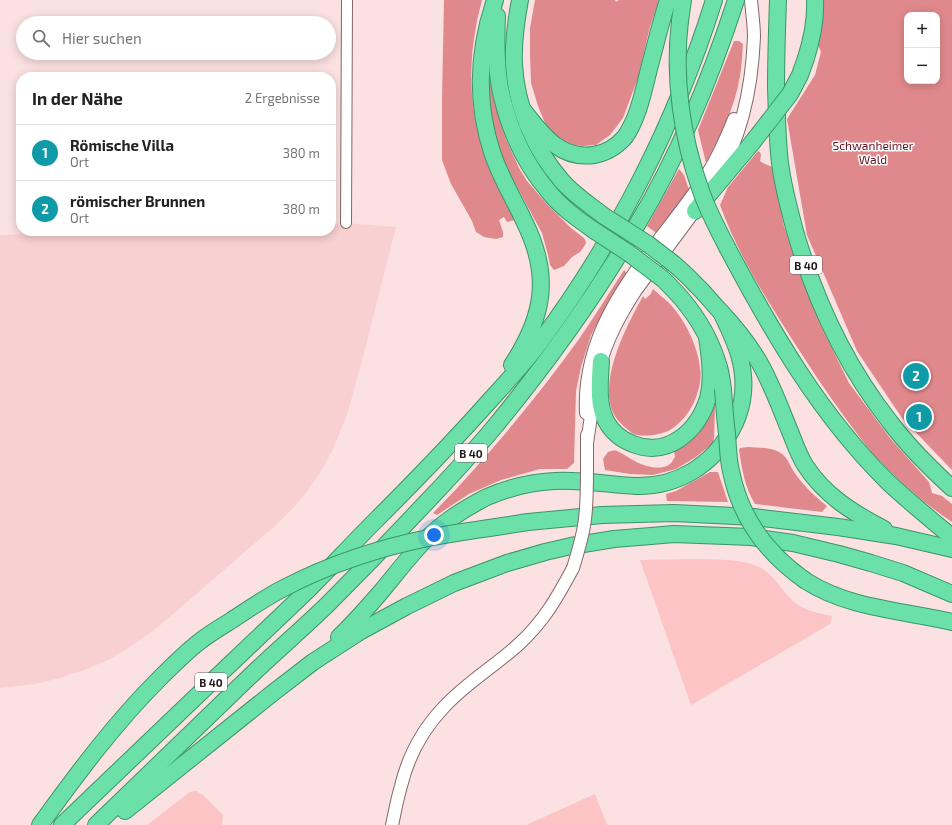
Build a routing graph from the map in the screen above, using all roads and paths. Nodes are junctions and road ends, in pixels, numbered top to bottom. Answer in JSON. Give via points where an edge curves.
{"nodes":[{"id":1,"x":347,"y":0,"type":"edge"},
{"id":2,"x":497,"y":0,"type":"edge"},
{"id":3,"x":520,"y":0,"type":"edge"},
{"id":4,"x":668,"y":0,"type":"edge"},
{"id":5,"x":683,"y":0,"type":"edge"},
{"id":6,"x":714,"y":0,"type":"edge"},
{"id":7,"x":736,"y":0,"type":"edge"},
{"id":8,"x":751,"y":0,"type":"edge"},
{"id":9,"x":778,"y":0,"type":"edge"},
{"id":10,"x":815,"y":0,"type":"edge"},
{"id":11,"x":752,"y":54,"type":"junction"},
{"id":12,"x":523,"y":110,"type":"junction"},
{"id":13,"x":695,"y":211,"type":"junction"},
{"id":14,"x":346,"y":223,"type":"dead end"},
{"id":15,"x":721,"y":312,"type":"junction"},
{"id":16,"x":707,"y":337,"type":"junction"},
{"id":17,"x":601,"y":361,"type":"junction"},
{"id":18,"x":471,"y":422,"type":"junction"},
{"id":19,"x":587,"y":443,"type":"junction"},
{"id":20,"x":952,"y":488,"type":"edge"},
{"id":21,"x":896,"y":536,"type":"junction"},
{"id":22,"x":952,"y":537,"type":"edge"},
{"id":23,"x":952,"y":549,"type":"edge"},
{"id":24,"x":952,"y":594,"type":"edge"},
{"id":25,"x":952,"y":622,"type":"edge"},
{"id":26,"x":313,"y":662,"type":"junction"},
{"id":27,"x":40,"y":825,"type":"edge"},
{"id":28,"x":62,"y":825,"type":"edge"},
{"id":29,"x":96,"y":825,"type":"edge"},
{"id":30,"x":106,"y":825,"type":"edge"},
{"id":31,"x":392,"y":825,"type":"edge"}],
"edges":[{"from":1,"to":14,"type":"street"},
{"from":2,"to":16,"type":"highway","bridge":true,"via":[[498,73],[502,97],[510,124],[528,163],[550,193],[578,219],[663,278],[682,299]]},
{"from":2,"to":18,"type":"highway","via":[[490,16],[482,52],[480,87],[484,118],[496,162],[536,246],[541,288],[534,322],[519,353]]},
{"from":3,"to":12,"type":"highway","via":[[514,62]]},
{"from":4,"to":12,"type":"highway","via":[[635,117],[618,144],[593,156],[568,153],[551,142]]},
{"from":5,"to":22,"type":"highway","bridge":true,"via":[[678,62],[682,115],[701,191],[728,249],[793,363],[828,413],[886,480]]},
{"from":6,"to":18,"type":"highway","number":"B 40","via":[[673,111],[603,248],[539,343]]},
{"from":7,"to":29,"type":"highway","number":"B 40","via":[[697,107],[661,182],[639,223],[598,288],[550,356],[490,432],[393,538]]},
{"from":8,"to":11,"type":"street","via":[[754,36]]},
{"from":9,"to":20,"type":"highway","number":"B 40","via":[[776,62],[780,164],[786,199],[806,266],[834,334],[868,391],[890,422]]},
{"from":10,"to":13,"type":"highway","bridge":true,"via":[[816,13],[806,58],[790,94]]},
{"from":11,"to":13,"type":"street","via":[[747,98],[741,122],[721,171]]},
{"from":11,"to":19,"type":"street","via":[[736,114],[715,161],[622,290],[601,330],[585,388]]},
{"from":12,"to":15,"type":"highway","bridge":true,"via":[[537,146],[562,182],[575,195],[674,264]]},
{"from":13,"to":17,"type":"street","via":[[632,295],[613,329]]},
{"from":15,"to":21,"type":"highway","via":[[758,360],[811,474],[840,504]]},
{"from":15,"to":26,"type":"highway","via":[[740,357],[744,385],[734,426],[711,458],[679,478],[652,485],[553,481],[516,487],[477,502],[451,518],[428,538],[357,619]]},
{"from":16,"to":17,"type":"highway","via":[[711,366],[705,405],[694,425],[682,438],[660,448],[643,448],[626,442],[609,426],[602,406]]},
{"from":16,"to":25,"type":"highway","bridge":true,"via":[[719,368],[723,389],[730,470],[734,487],[751,524],[771,552],[793,572],[831,594],[858,604]]},
{"from":17,"to":19,"type":"street"},
{"from":18,"to":28,"type":"highway","number":"B 40","via":[[306,591]]},
{"from":19,"to":31,"type":"street","bridge":true,"via":[[588,487],[585,519],[573,568],[556,600],[536,628],[518,646],[457,694],[431,723],[408,765]]},
{"from":21,"to":23,"type":"highway"},
{"from":21,"to":27,"type":"highway","bridge":true,"via":[[838,526],[754,517],[674,513],[602,515],[528,522],[427,538],[349,560],[283,588],[199,642],[172,666],[116,725]]},
{"from":24,"to":26,"type":"highway","via":[[903,573],[793,543],[751,537],[674,534],[614,539],[571,546],[526,558],[454,583],[406,606]]},
{"from":26,"to":30,"type":"highway"}]}
